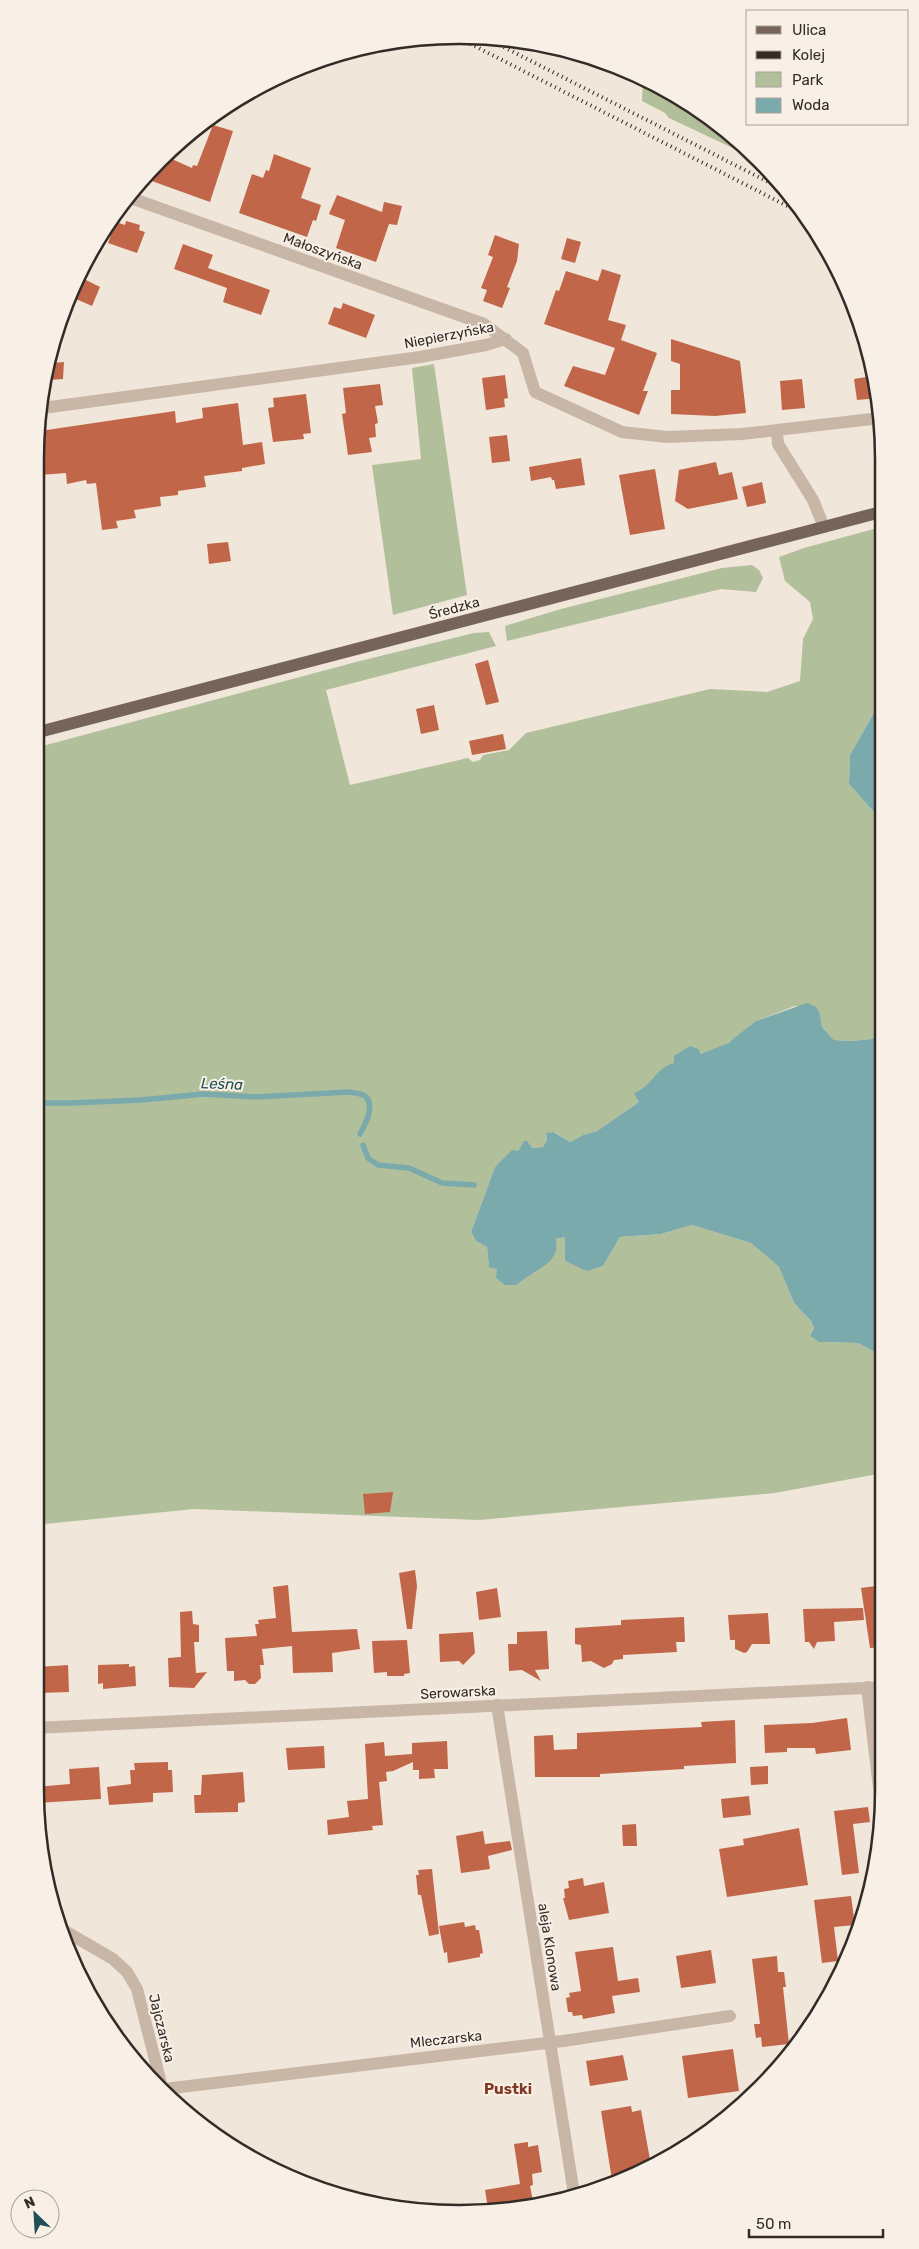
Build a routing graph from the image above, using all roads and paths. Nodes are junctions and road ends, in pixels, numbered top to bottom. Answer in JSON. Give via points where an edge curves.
{"nodes":[{"id":1,"x":135,"y":200,"type":"edge"},
{"id":2,"x":506,"y":339,"type":"junction"},
{"id":3,"x":47,"y":408,"type":"edge"},
{"id":4,"x":873,"y":419,"type":"edge"},
{"id":5,"x":777,"y":430,"type":"junction"},
{"id":6,"x":875,"y":514,"type":"edge"},
{"id":7,"x":824,"y":527,"type":"junction"},
{"id":8,"x":44,"y":731,"type":"edge"},
{"id":9,"x":867,"y":1687,"type":"junction"},
{"id":10,"x":875,"y":1687,"type":"edge"},
{"id":11,"x":497,"y":1705,"type":"junction"},
{"id":12,"x":44,"y":1728,"type":"edge"},
{"id":13,"x":875,"y":1754,"type":"edge"},
{"id":14,"x":69,"y":1933,"type":"edge"},
{"id":15,"x":730,"y":2016,"type":"dead end"},
{"id":16,"x":550,"y":2042,"type":"junction"},
{"id":17,"x":160,"y":2077,"type":"edge"},
{"id":18,"x":170,"y":2087,"type":"edge"},
{"id":19,"x":573,"y":2189,"type":"edge"}],
"edges":[{"from":1,"to":2,"type":"street","name":"Małoszyńska","via":[[484,324]]},
{"from":2,"to":3,"type":"street","name":"Niepierzyńska","via":[[411,358]]},
{"from":2,"to":5,"type":"street","name":"Niepierzyńska","via":[[523,354],[535,392],[622,432],[667,437]]},
{"from":4,"to":5,"type":"street","name":"Niepierzyńska"},
{"from":5,"to":7,"type":"street","via":[[778,444],[813,500]]},
{"from":6,"to":7,"type":"main road","name":"Średzka"},
{"from":7,"to":8,"type":"main road","name":"Średzka"},
{"from":9,"to":10,"type":"street","name":"Serowarska"},
{"from":9,"to":11,"type":"street","name":"Serowarska"},
{"from":9,"to":13,"type":"street"},
{"from":11,"to":12,"type":"street","name":"Serowarska"},
{"from":11,"to":16,"type":"street","name":"aleja Klonowa"},
{"from":14,"to":17,"type":"street","name":"Jajczarska","via":[[113,1959],[127,1972],[137,1989]]},
{"from":15,"to":16,"type":"street","name":"Mleczarska"},
{"from":16,"to":18,"type":"street","name":"Mleczarska"},
{"from":16,"to":19,"type":"street","name":"aleja Klonowa"}]}
